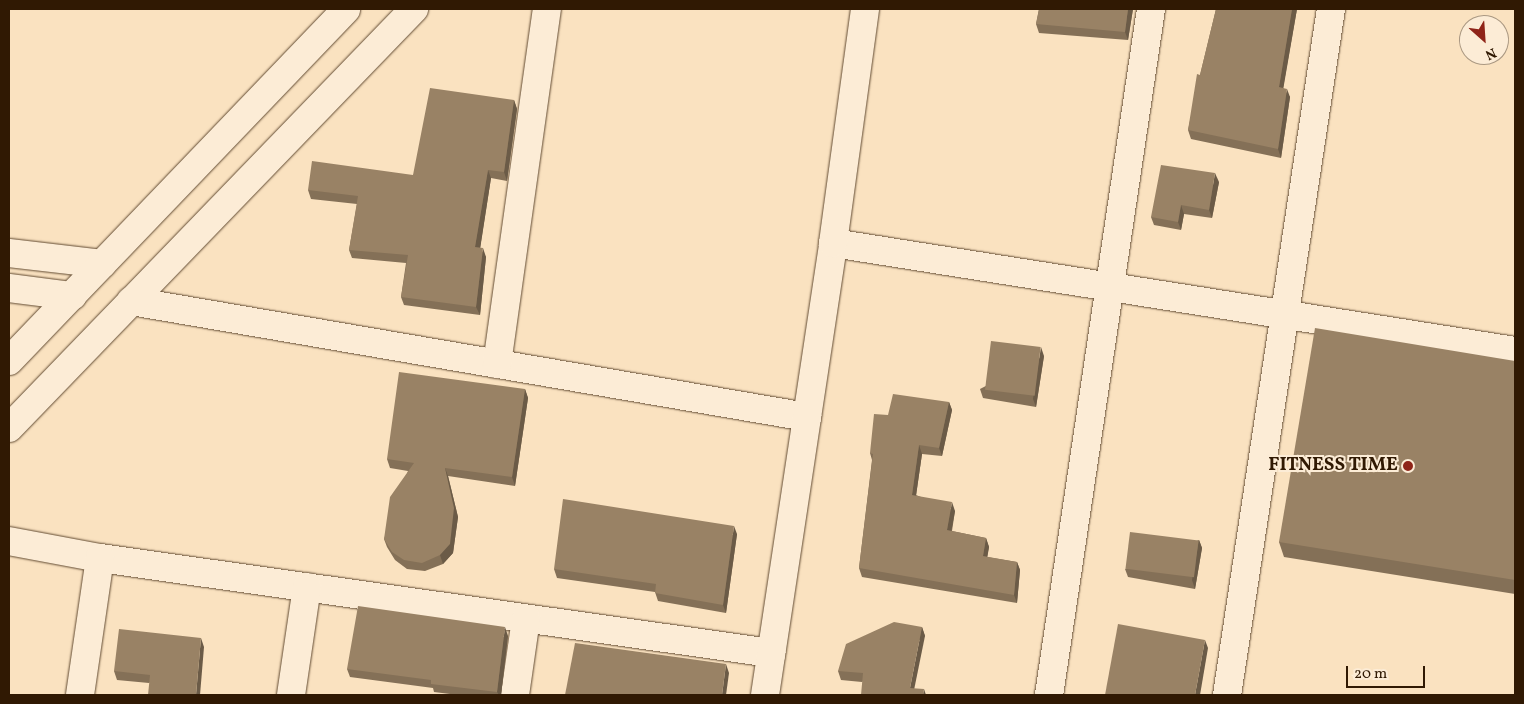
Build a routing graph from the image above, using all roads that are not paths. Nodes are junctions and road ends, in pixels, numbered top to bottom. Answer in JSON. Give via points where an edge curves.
{"nodes":[{"id":1,"x":346,"y":9,"type":"edge"},
{"id":2,"x":414,"y":9,"type":"edge"},
{"id":3,"x":547,"y":9,"type":"edge"},
{"id":4,"x":865,"y":9,"type":"edge"},
{"id":5,"x":1151,"y":9,"type":"edge"},
{"id":6,"x":1331,"y":9,"type":"edge"},
{"id":7,"x":834,"y":244,"type":"junction"},
{"id":8,"x":9,"y":253,"type":"edge"},
{"id":9,"x":102,"y":264,"type":"junction"},
{"id":10,"x":1109,"y":286,"type":"junction"},
{"id":11,"x":9,"y":288,"type":"edge"},
{"id":12,"x":72,"y":296,"type":"junction"},
{"id":13,"x":131,"y":301,"type":"junction"},
{"id":14,"x":1285,"y":314,"type":"junction"},
{"id":15,"x":1515,"y":351,"type":"edge"},
{"id":16,"x":9,"y":362,"type":"edge"},
{"id":17,"x":497,"y":364,"type":"junction"},
{"id":18,"x":807,"y":417,"type":"junction"},
{"id":19,"x":9,"y":428,"type":"edge"},
{"id":20,"x":9,"y":541,"type":"edge"},
{"id":21,"x":100,"y":558,"type":"junction"},
{"id":22,"x":307,"y":587,"type":"junction"},
{"id":23,"x":526,"y":619,"type":"junction"},
{"id":24,"x":771,"y":653,"type":"junction"},
{"id":25,"x":80,"y":695,"type":"edge"},
{"id":26,"x":291,"y":695,"type":"edge"},
{"id":27,"x":515,"y":695,"type":"edge"},
{"id":28,"x":765,"y":695,"type":"edge"},
{"id":29,"x":1048,"y":695,"type":"edge"},
{"id":30,"x":1227,"y":695,"type":"edge"}],
"edges":[{"from":1,"to":9,"type":"street"},
{"from":2,"to":13,"type":"street"},
{"from":3,"to":17,"type":"street"},
{"from":4,"to":7,"type":"street"},
{"from":5,"to":10,"type":"street"},
{"from":6,"to":14,"type":"street"},
{"from":7,"to":10,"type":"street"},
{"from":7,"to":18,"type":"street"},
{"from":8,"to":9,"type":"street"},
{"from":9,"to":12,"type":"street"},
{"from":10,"to":14,"type":"street"},
{"from":10,"to":29,"type":"street"},
{"from":11,"to":12,"type":"street"},
{"from":12,"to":16,"type":"street"},
{"from":13,"to":17,"type":"street"},
{"from":13,"to":19,"type":"street"},
{"from":14,"to":15,"type":"street"},
{"from":14,"to":30,"type":"street"},
{"from":17,"to":18,"type":"street"},
{"from":18,"to":24,"type":"street"},
{"from":20,"to":21,"type":"street"},
{"from":21,"to":22,"type":"street"},
{"from":21,"to":25,"type":"street"},
{"from":22,"to":23,"type":"street"},
{"from":22,"to":26,"type":"street"},
{"from":23,"to":24,"type":"street"},
{"from":23,"to":27,"type":"street"},
{"from":24,"to":28,"type":"street"}]}
